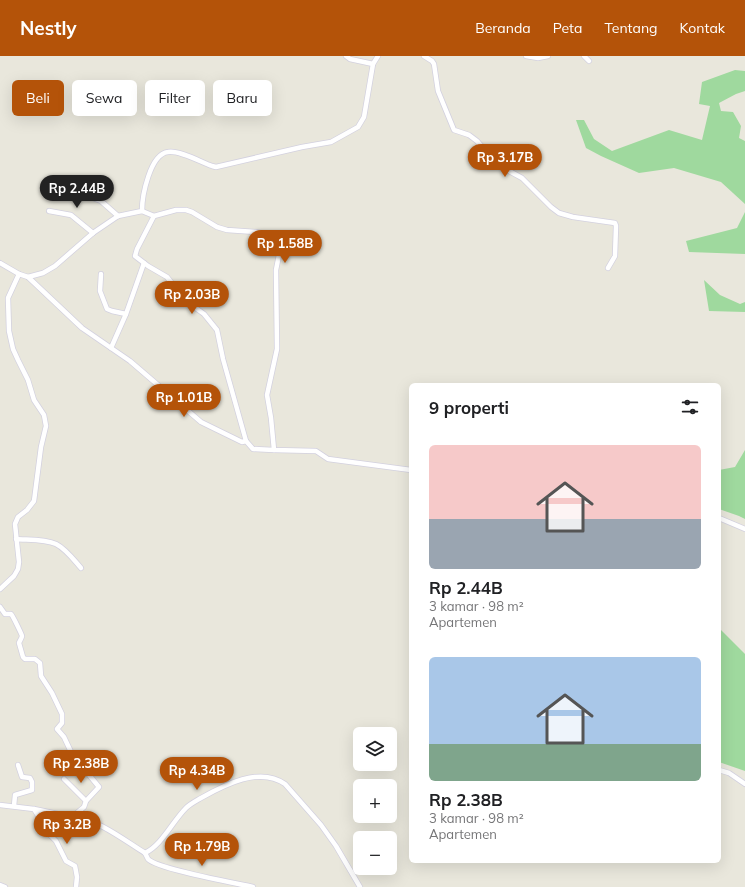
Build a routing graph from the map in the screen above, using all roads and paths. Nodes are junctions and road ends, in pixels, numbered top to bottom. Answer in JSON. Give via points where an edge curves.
{"nodes":[{"id":1,"x":346,"y":56,"type":"edge"},
{"id":2,"x":378,"y":56,"type":"edge"},
{"id":3,"x":424,"y":56,"type":"edge"},
{"id":4,"x":526,"y":56,"type":"edge"},
{"id":5,"x":548,"y":56,"type":"edge"},
{"id":6,"x":584,"y":56,"type":"edge"},
{"id":7,"x":589,"y":61,"type":"dead end"},
{"id":8,"x":373,"y":64,"type":"junction"},
{"id":9,"x":70,"y":188,"type":"dead end"},
{"id":10,"x":49,"y":211,"type":"dead end"},
{"id":11,"x":142,"y":211,"type":"junction"},
{"id":12,"x":118,"y":216,"type":"junction"},
{"id":13,"x":154,"y":216,"type":"junction"},
{"id":14,"x":93,"y":233,"type":"junction"},
{"id":15,"x":0,"y":263,"type":"edge"},
{"id":16,"x":144,"y":263,"type":"junction"},
{"id":17,"x":608,"y":268,"type":"dead end"},
{"id":18,"x":19,"y":274,"type":"junction"},
{"id":19,"x":101,"y":274,"type":"dead end"},
{"id":20,"x":28,"y":277,"type":"junction"},
{"id":21,"x":126,"y":314,"type":"junction"},
{"id":22,"x":111,"y":348,"type":"junction"},
{"id":23,"x":246,"y":441,"type":"junction"},
{"id":24,"x":274,"y":450,"type":"junction"},
{"id":25,"x":409,"y":470,"type":"edge"},
{"id":26,"x":721,"y":519,"type":"edge"},
{"id":27,"x":745,"y":529,"type":"edge"},
{"id":28,"x":16,"y":539,"type":"junction"},
{"id":29,"x":81,"y":568,"type":"dead end"},
{"id":30,"x":0,"y":589,"type":"edge"},
{"id":31,"x":0,"y":607,"type":"edge"},
{"id":32,"x":18,"y":765,"type":"dead end"},
{"id":33,"x":721,"y":771,"type":"edge"},
{"id":34,"x":64,"y":779,"type":"dead end"},
{"id":35,"x":745,"y":784,"type":"edge"},
{"id":36,"x":86,"y":801,"type":"junction"},
{"id":37,"x":0,"y":805,"type":"edge"},
{"id":38,"x":14,"y":806,"type":"junction"},
{"id":39,"x":34,"y":809,"type":"junction"},
{"id":40,"x":72,"y":817,"type":"junction"},
{"id":41,"x":145,"y":853,"type":"junction"},
{"id":42,"x":0,"y":885,"type":"edge"},
{"id":43,"x":358,"y":886,"type":"edge"},
{"id":44,"x":5,"y":887,"type":"edge"},
{"id":45,"x":76,"y":887,"type":"edge"},
{"id":46,"x":253,"y":887,"type":"edge"}],
"edges":[{"from":1,"to":8,"type":"street"},
{"from":2,"to":8,"type":"street"},
{"from":3,"to":17,"type":"street","via":[[434,64],[438,91],[454,130],[477,141],[497,164],[522,178],[559,213],[615,223],[615,256]]},
{"from":4,"to":5,"type":"street"},
{"from":6,"to":7,"type":"street"},
{"from":8,"to":11,"type":"street","via":[[364,117],[358,127],[331,142],[216,167],[168,152],[155,161],[145,189]]},
{"from":9,"to":12,"type":"street","via":[[80,189],[86,196],[101,201]]},
{"from":10,"to":14,"type":"street","via":[[71,215]]},
{"from":11,"to":12,"type":"street"},
{"from":11,"to":13,"type":"street"},
{"from":12,"to":14,"type":"street"},
{"from":13,"to":16,"type":"street","via":[[135,253],[135,256]]},
{"from":13,"to":24,"type":"street","via":[[186,210],[227,230],[256,232],[284,239],[276,270],[277,349],[267,395]]},
{"from":14,"to":20,"type":"street","via":[[55,266]]},
{"from":15,"to":18,"type":"street"},
{"from":16,"to":21,"type":"street"},
{"from":16,"to":23,"type":"street","via":[[167,277],[186,301],[204,314],[217,330]]},
{"from":18,"to":20,"type":"street"},
{"from":18,"to":28,"type":"street","via":[[8,298],[9,331],[13,348],[34,400],[44,415],[46,426],[34,501],[16,520]]},
{"from":19,"to":21,"type":"street","via":[[100,291],[107,309]]},
{"from":20,"to":22,"type":"street","via":[[82,328]]},
{"from":21,"to":22,"type":"street"},
{"from":22,"to":23,"type":"street","via":[[201,422],[242,442]]},
{"from":23,"to":24,"type":"street","via":[[253,449]]},
{"from":24,"to":25,"type":"street","via":[[316,451],[328,459]]},
{"from":26,"to":27,"type":"street"},
{"from":28,"to":29,"type":"street","via":[[44,541],[57,545]]},
{"from":28,"to":30,"type":"street","via":[[18,569]]},
{"from":31,"to":36,"type":"street","via":[[5,614],[12,614],[22,634],[19,643],[25,659],[35,659],[40,663],[41,676],[62,714],[62,724],[58,731],[64,737],[72,754],[99,787]]},
{"from":32,"to":38,"type":"street","via":[[22,776],[30,778],[32,790],[15,795]]},
{"from":33,"to":35,"type":"street"},
{"from":34,"to":36,"type":"street"},
{"from":36,"to":40,"type":"street","via":[[84,807]]},
{"from":37,"to":38,"type":"street"},
{"from":38,"to":39,"type":"street"},
{"from":39,"to":40,"type":"street"},
{"from":39,"to":45,"type":"street","via":[[66,861],[75,866]]},
{"from":40,"to":41,"type":"street","via":[[101,827]]},
{"from":41,"to":43,"type":"street","via":[[158,844],[187,807],[213,791],[252,778],[270,778],[285,784],[321,825]]},
{"from":41,"to":46,"type":"street","via":[[148,859],[160,865]]},
{"from":42,"to":44,"type":"street"}]}
